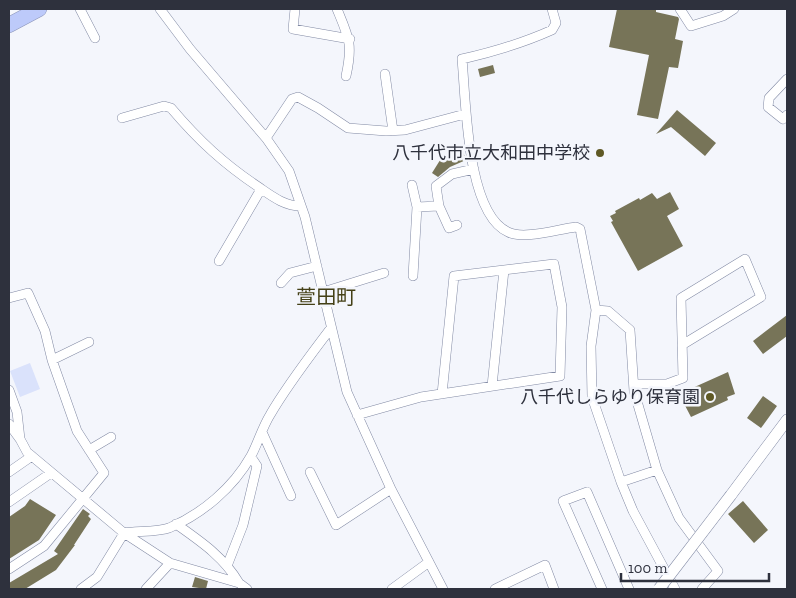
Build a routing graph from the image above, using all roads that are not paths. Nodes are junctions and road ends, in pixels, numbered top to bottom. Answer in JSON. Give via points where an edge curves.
{"nodes":[{"id":1,"x":38,"y":9,"type":"edge"},
{"id":2,"x":80,"y":9,"type":"edge"},
{"id":3,"x":160,"y":9,"type":"edge"},
{"id":4,"x":295,"y":9,"type":"edge"},
{"id":5,"x":337,"y":9,"type":"edge"},
{"id":6,"x":552,"y":9,"type":"edge"},
{"id":7,"x":680,"y":9,"type":"edge"},
{"id":8,"x":734,"y":9,"type":"edge"},
{"id":9,"x":9,"y":25,"type":"edge"},
{"id":10,"x":95,"y":38,"type":"dead end"},
{"id":11,"x":350,"y":39,"type":"junction"},
{"id":12,"x":385,"y":74,"type":"dead end"},
{"id":13,"x":346,"y":76,"type":"dead end"},
{"id":14,"x":787,"y":79,"type":"edge"},
{"id":15,"x":465,"y":114,"type":"junction"},
{"id":16,"x":787,"y":115,"type":"edge"},
{"id":17,"x":122,"y":118,"type":"dead end"},
{"id":18,"x":393,"y":131,"type":"junction"},
{"id":19,"x":266,"y":138,"type":"junction"},
{"id":20,"x":474,"y":169,"type":"junction"},
{"id":21,"x":412,"y":185,"type":"dead end"},
{"id":22,"x":261,"y":189,"type":"junction"},
{"id":23,"x":301,"y":206,"type":"junction"},
{"id":24,"x":439,"y":206,"type":"junction"},
{"id":25,"x":417,"y":207,"type":"junction"},
{"id":26,"x":450,"y":228,"type":"dead end"},
{"id":27,"x":219,"y":261,"type":"dead end"},
{"id":28,"x":316,"y":266,"type":"junction"},
{"id":29,"x":504,"y":270,"type":"junction"},
{"id":30,"x":384,"y":272,"type":"dead end"},
{"id":31,"x":413,"y":276,"type":"dead end"},
{"id":32,"x":281,"y":283,"type":"dead end"},
{"id":33,"x":322,"y":292,"type":"junction"},
{"id":34,"x":9,"y":298,"type":"edge"},
{"id":35,"x":596,"y":310,"type":"junction"},
{"id":36,"x":331,"y":328,"type":"junction"},
{"id":37,"x":89,"y":342,"type":"dead end"},
{"id":38,"x":682,"y":345,"type":"junction"},
{"id":39,"x":52,"y":360,"type":"junction"},
{"id":40,"x":634,"y":384,"type":"junction"},
{"id":41,"x":492,"y":386,"type":"junction"},
{"id":42,"x":9,"y":390,"type":"edge"},
{"id":43,"x":442,"y":394,"type":"junction"},
{"id":44,"x":357,"y":415,"type":"junction"},
{"id":45,"x":787,"y":420,"type":"edge"},
{"id":46,"x":9,"y":424,"type":"edge"},
{"id":47,"x":262,"y":432,"type":"junction"},
{"id":48,"x":111,"y":437,"type":"dead end"},
{"id":49,"x":20,"y":439,"type":"junction"},
{"id":50,"x":89,"y":450,"type":"junction"},
{"id":51,"x":32,"y":456,"type":"junction"},
{"id":52,"x":250,"y":457,"type":"junction"},
{"id":53,"x":657,"y":470,"type":"junction"},
{"id":54,"x":9,"y":472,"type":"edge"},
{"id":55,"x":310,"y":472,"type":"dead end"},
{"id":56,"x":51,"y":473,"type":"junction"},
{"id":57,"x":620,"y":482,"type":"junction"},
{"id":58,"x":392,"y":489,"type":"junction"},
{"id":59,"x":292,"y":496,"type":"dead end"},
{"id":60,"x":82,"y":498,"type":"junction"},
{"id":61,"x":9,"y":502,"type":"edge"},
{"id":62,"x":176,"y":524,"type":"junction"},
{"id":63,"x":124,"y":533,"type":"junction"},
{"id":64,"x":429,"y":562,"type":"junction"},
{"id":65,"x":170,"y":563,"type":"junction"},
{"id":66,"x":227,"y":566,"type":"junction"},
{"id":67,"x":9,"y":568,"type":"edge"},
{"id":68,"x":239,"y":583,"type":"junction"},
{"id":69,"x":81,"y":589,"type":"edge"},
{"id":70,"x":146,"y":589,"type":"edge"},
{"id":71,"x":247,"y":589,"type":"edge"},
{"id":72,"x":392,"y":589,"type":"edge"},
{"id":73,"x":443,"y":589,"type":"edge"},
{"id":74,"x":496,"y":589,"type":"edge"},
{"id":75,"x":554,"y":589,"type":"edge"},
{"id":76,"x":602,"y":589,"type":"edge"},
{"id":77,"x":629,"y":589,"type":"edge"},
{"id":78,"x":660,"y":589,"type":"edge"},
{"id":79,"x":675,"y":589,"type":"edge"},
{"id":80,"x":702,"y":589,"type":"edge"}],
"edges":[{"from":1,"to":9,"type":"highway"},
{"from":2,"to":10,"type":"street"},
{"from":3,"to":19,"type":"street","via":[[190,50]]},
{"from":4,"to":11,"type":"street","via":[[293,29]]},
{"from":5,"to":11,"type":"street"},
{"from":6,"to":15,"type":"street","via":[[556,23],[552,30],[499,50],[462,59]]},
{"from":7,"to":8,"type":"street","via":[[691,26]]},
{"from":11,"to":13,"type":"street"},
{"from":12,"to":18,"type":"street"},
{"from":14,"to":16,"type":"street","via":[[769,98],[768,107],[783,120]]},
{"from":15,"to":18,"type":"street"},
{"from":15,"to":20,"type":"street"},
{"from":17,"to":22,"type":"street","via":[[164,106],[171,108],[213,154]]},
{"from":18,"to":19,"type":"street","via":[[348,128],[298,97],[292,99]]},
{"from":19,"to":23,"type":"street","via":[[289,172]]},
{"from":20,"to":24,"type":"street","via":[[452,174],[436,186]]},
{"from":20,"to":35,"type":"street","via":[[481,199],[498,225],[507,232],[523,235],[580,229]]},
{"from":21,"to":25,"type":"street"},
{"from":22,"to":23,"type":"street","via":[[291,206]]},
{"from":22,"to":27,"type":"street"},
{"from":23,"to":28,"type":"street"},
{"from":24,"to":25,"type":"street"},
{"from":24,"to":26,"type":"street"},
{"from":25,"to":31,"type":"street"},
{"from":28,"to":32,"type":"street","via":[[290,273]]},
{"from":28,"to":33,"type":"street"},
{"from":29,"to":41,"type":"street"},
{"from":29,"to":41,"type":"street","via":[[554,264],[562,306],[560,376]]},
{"from":29,"to":43,"type":"street","via":[[454,276]]},
{"from":30,"to":33,"type":"street"},
{"from":33,"to":36,"type":"street"},
{"from":34,"to":39,"type":"street","via":[[28,293],[45,331]]},
{"from":35,"to":40,"type":"street","via":[[608,311],[630,330]]},
{"from":35,"to":57,"type":"street","via":[[591,346],[592,397]]},
{"from":36,"to":44,"type":"street","via":[[347,392]]},
{"from":36,"to":47,"type":"street","via":[[303,364]]},
{"from":37,"to":39,"type":"street"},
{"from":38,"to":38,"type":"street","via":[[682,298],[745,259],[761,297]]},
{"from":38,"to":40,"type":"street","via":[[683,378],[667,384]]},
{"from":39,"to":50,"type":"street","via":[[77,431]]},
{"from":40,"to":53,"type":"street"},
{"from":41,"to":43,"type":"street"},
{"from":42,"to":49,"type":"street","via":[[17,412]]},
{"from":43,"to":44,"type":"street"},
{"from":44,"to":58,"type":"street"},
{"from":45,"to":78,"type":"street","bridge":true},
{"from":46,"to":49,"type":"street"},
{"from":47,"to":52,"type":"street"},
{"from":47,"to":59,"type":"street"},
{"from":48,"to":50,"type":"street"},
{"from":49,"to":51,"type":"street"},
{"from":50,"to":60,"type":"street","via":[[104,473]]},
{"from":51,"to":54,"type":"street"},
{"from":51,"to":56,"type":"street"},
{"from":52,"to":62,"type":"street","via":[[217,498]]},
{"from":52,"to":66,"type":"street","via":[[257,466],[243,525]]},
{"from":53,"to":57,"type":"street"},
{"from":53,"to":80,"type":"street","via":[[679,518],[718,571]]},
{"from":55,"to":58,"type":"street","via":[[336,525]]},
{"from":56,"to":60,"type":"street"},
{"from":56,"to":61,"type":"street"},
{"from":57,"to":79,"type":"street"},
{"from":58,"to":64,"type":"street"},
{"from":60,"to":63,"type":"street"},
{"from":60,"to":67,"type":"street","via":[[44,546]]},
{"from":62,"to":63,"type":"street","via":[[168,528]]},
{"from":62,"to":66,"type":"street","via":[[215,552]]},
{"from":63,"to":65,"type":"street"},
{"from":63,"to":69,"type":"street","via":[[97,577]]},
{"from":64,"to":72,"type":"street"},
{"from":64,"to":73,"type":"street"},
{"from":65,"to":68,"type":"street"},
{"from":65,"to":70,"type":"street"},
{"from":66,"to":68,"type":"street"},
{"from":68,"to":71,"type":"street"},
{"from":74,"to":75,"type":"street","via":[[545,565]]},
{"from":76,"to":77,"type":"street","via":[[563,501],[587,492]]}]}
